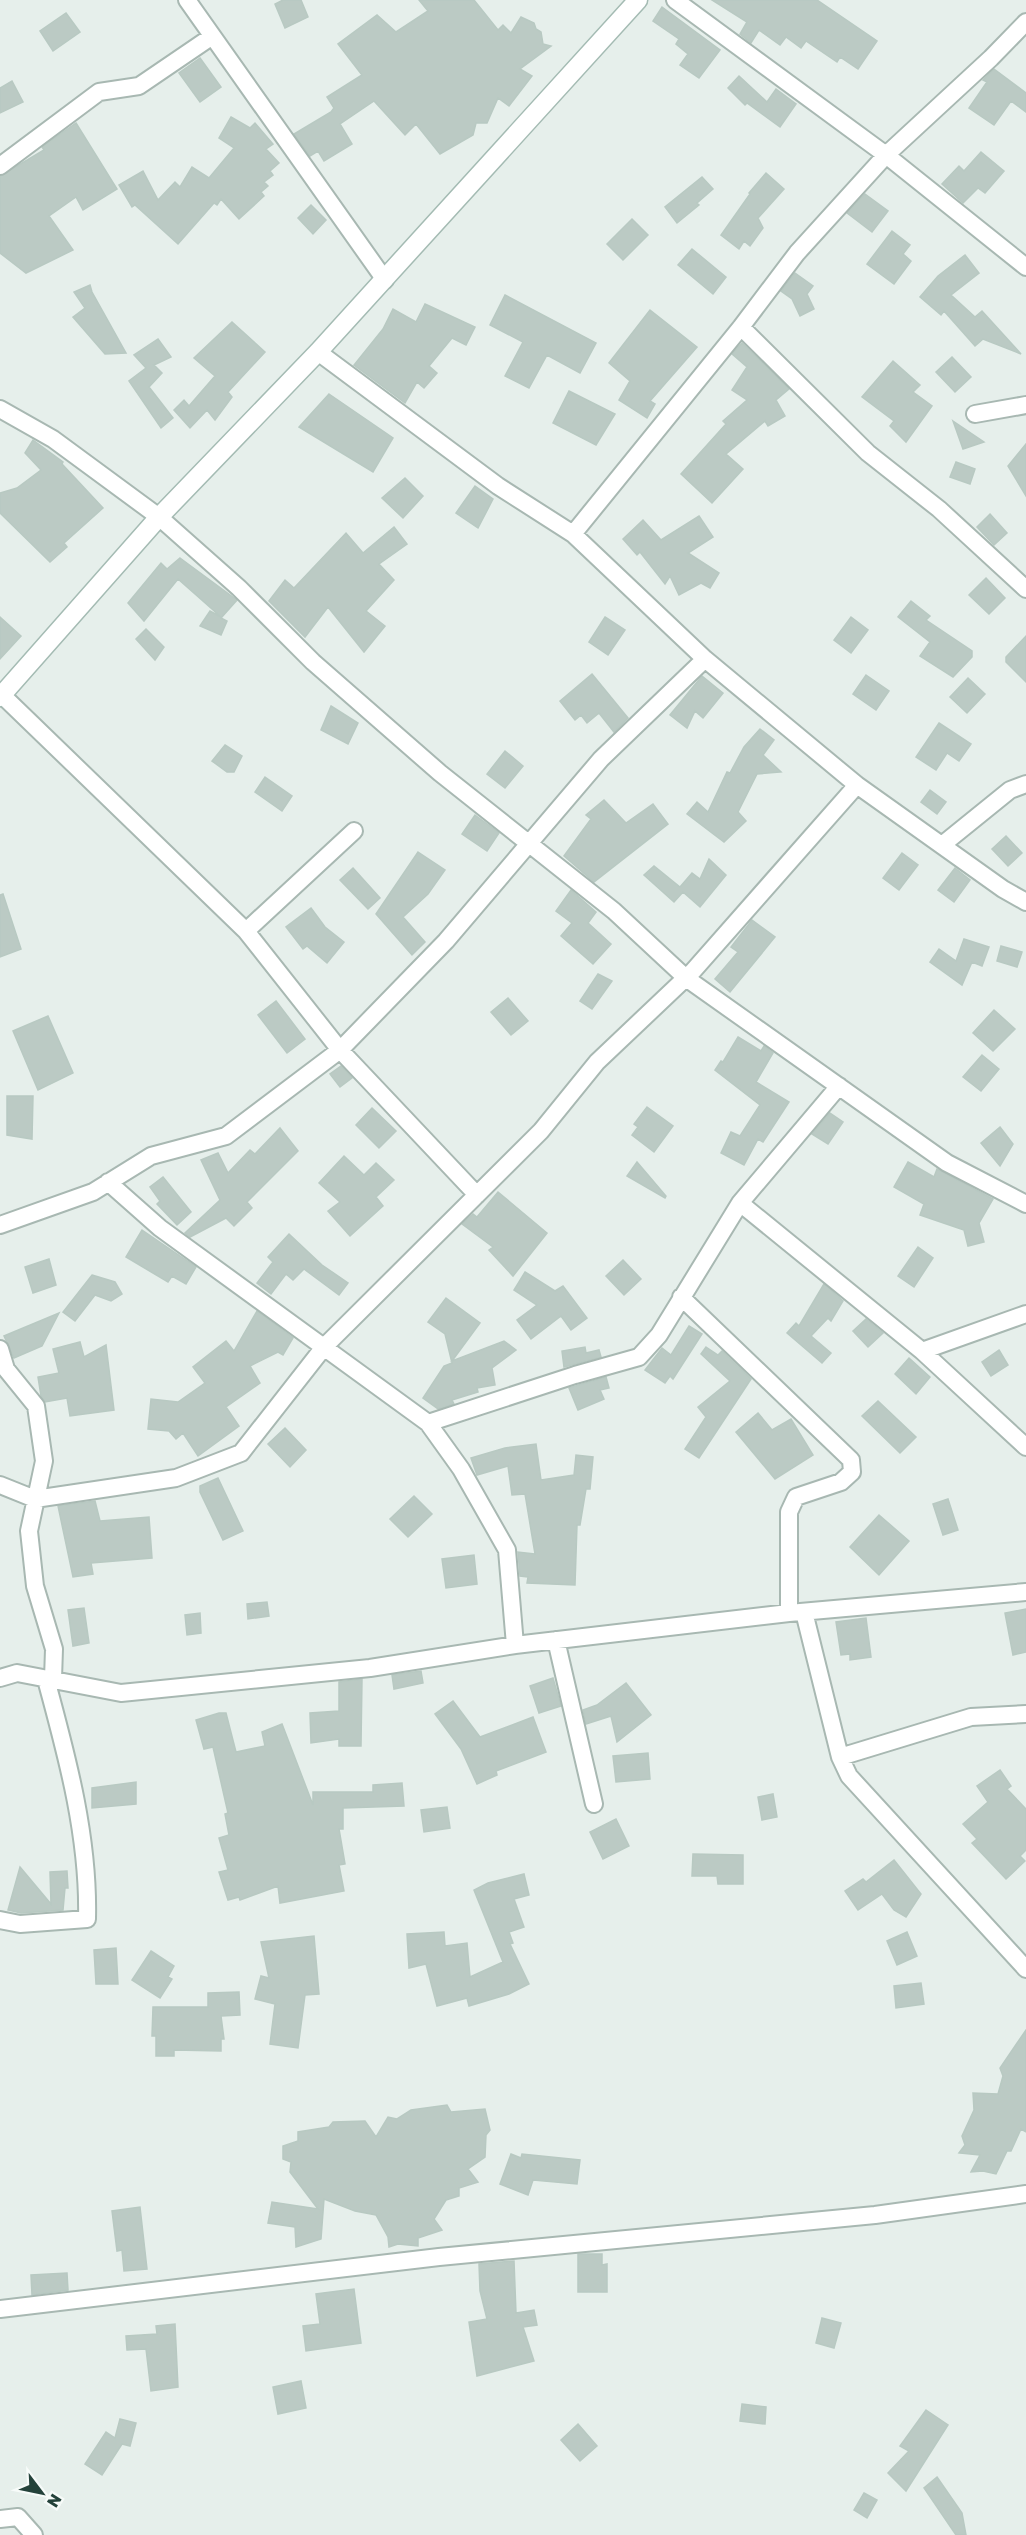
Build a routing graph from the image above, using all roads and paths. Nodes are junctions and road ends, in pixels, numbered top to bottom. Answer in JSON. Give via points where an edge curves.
{"nodes":[{"id":1,"x":187,"y":0,"type":"edge"},
{"id":2,"x":638,"y":0,"type":"edge"},
{"id":3,"x":675,"y":0,"type":"edge"},
{"id":4,"x":1026,"y":22,"type":"edge"},
{"id":5,"x":212,"y":37,"type":"junction"},
{"id":6,"x":886,"y":155,"type":"junction"},
{"id":7,"x":0,"y":166,"type":"edge"},
{"id":8,"x":1026,"y":267,"type":"edge"},
{"id":9,"x":385,"y":280,"type":"junction"},
{"id":10,"x":741,"y":327,"type":"junction"},
{"id":11,"x":318,"y":352,"type":"junction"},
{"id":12,"x":1026,"y":405,"type":"edge"},
{"id":13,"x":0,"y":409,"type":"edge"},
{"id":14,"x":975,"y":414,"type":"dead end"},
{"id":15,"x":159,"y":517,"type":"junction"},
{"id":16,"x":573,"y":534,"type":"junction"},
{"id":17,"x":1026,"y":589,"type":"edge"},
{"id":18,"x":705,"y":659,"type":"junction"},
{"id":19,"x":1,"y":696,"type":"edge"},
{"id":20,"x":1026,"y":784,"type":"edge"},
{"id":21,"x":857,"y":785,"type":"junction"},
{"id":22,"x":354,"y":831,"type":"dead end"},
{"id":23,"x":529,"y":845,"type":"junction"},
{"id":24,"x":942,"y":845,"type":"junction"},
{"id":25,"x":1026,"y":902,"type":"edge"},
{"id":26,"x":246,"y":930,"type":"junction"},
{"id":27,"x":686,"y":978,"type":"junction"},
{"id":28,"x":340,"y":1050,"type":"junction"},
{"id":29,"x":839,"y":1086,"type":"junction"},
{"id":30,"x":108,"y":1182,"type":"junction"},
{"id":31,"x":477,"y":1195,"type":"junction"},
{"id":32,"x":740,"y":1203,"type":"junction"},
{"id":33,"x":1026,"y":1204,"type":"edge"},
{"id":34,"x":0,"y":1225,"type":"edge"},
{"id":35,"x":681,"y":1297,"type":"junction"},
{"id":36,"x":1026,"y":1314,"type":"edge"},
{"id":37,"x":324,"y":1347,"type":"junction"},
{"id":38,"x":0,"y":1349,"type":"edge"},
{"id":39,"x":922,"y":1351,"type":"junction"},
{"id":40,"x":428,"y":1423,"type":"junction"},
{"id":41,"x":1026,"y":1447,"type":"edge"},
{"id":42,"x":0,"y":1485,"type":"edge"},
{"id":43,"x":35,"y":1499,"type":"junction"},
{"id":44,"x":1026,"y":1592,"type":"edge"},
{"id":45,"x":796,"y":1612,"type":"junction"},
{"id":46,"x":556,"y":1640,"type":"junction"},
{"id":47,"x":515,"y":1645,"type":"junction"},
{"id":48,"x":0,"y":1678,"type":"edge"},
{"id":49,"x":52,"y":1679,"type":"junction"},
{"id":50,"x":1026,"y":1714,"type":"edge"},
{"id":51,"x":840,"y":1757,"type":"junction"},
{"id":52,"x":594,"y":1804,"type":"dead end"},
{"id":53,"x":0,"y":1920,"type":"edge"},
{"id":54,"x":1026,"y":1969,"type":"edge"},
{"id":55,"x":1026,"y":2194,"type":"edge"},
{"id":56,"x":0,"y":2309,"type":"edge"},
{"id":57,"x":0,"y":2518,"type":"edge"},
{"id":58,"x":34,"y":2535,"type":"edge"}],
"edges":[{"from":1,"to":5,"type":"street"},
{"from":2,"to":9,"type":"street"},
{"from":3,"to":6,"type":"street"},
{"from":4,"to":6,"type":"street"},
{"from":5,"to":7,"type":"street","via":[[139,86],[99,92]]},
{"from":5,"to":9,"type":"street"},
{"from":6,"to":8,"type":"street"},
{"from":6,"to":10,"type":"street","via":[[797,253]]},
{"from":9,"to":11,"type":"street"},
{"from":10,"to":16,"type":"street"},
{"from":10,"to":17,"type":"street","via":[[868,453],[939,509]]},
{"from":11,"to":15,"type":"street"},
{"from":11,"to":16,"type":"street","via":[[498,486]]},
{"from":12,"to":14,"type":"street"},
{"from":13,"to":15,"type":"street","via":[[53,439]]},
{"from":15,"to":19,"type":"street"},
{"from":15,"to":23,"type":"street","via":[[239,588],[313,662]]},
{"from":16,"to":18,"type":"street"},
{"from":18,"to":21,"type":"street"},
{"from":18,"to":23,"type":"street","via":[[601,759]]},
{"from":19,"to":26,"type":"street"},
{"from":20,"to":24,"type":"street","via":[[1010,790]]},
{"from":21,"to":24,"type":"street"},
{"from":21,"to":27,"type":"street"},
{"from":22,"to":26,"type":"street"},
{"from":23,"to":27,"type":"street","via":[[614,911]]},
{"from":23,"to":28,"type":"street","via":[[446,941]]},
{"from":24,"to":25,"type":"street"},
{"from":26,"to":28,"type":"street"},
{"from":27,"to":29,"type":"street"},
{"from":27,"to":31,"type":"street","via":[[597,1062],[541,1131]]},
{"from":28,"to":30,"type":"street","via":[[226,1136],[152,1156]]},
{"from":28,"to":31,"type":"street"},
{"from":29,"to":32,"type":"street"},
{"from":29,"to":33,"type":"street","via":[[947,1163]]},
{"from":30,"to":34,"type":"street","via":[[93,1192]]},
{"from":30,"to":37,"type":"street","via":[[160,1228]]},
{"from":31,"to":37,"type":"street"},
{"from":32,"to":35,"type":"street"},
{"from":32,"to":39,"type":"street"},
{"from":35,"to":40,"type":"street","via":[[660,1335],[639,1357]]},
{"from":35,"to":45,"type":"street","via":[[851,1460],[852,1472],[841,1482],[796,1497],[789,1512]]},
{"from":36,"to":39,"type":"street"},
{"from":37,"to":40,"type":"street"},
{"from":37,"to":43,"type":"street","via":[[241,1453],[176,1478]]},
{"from":38,"to":43,"type":"street","via":[[6,1369],[36,1407],[44,1461]]},
{"from":39,"to":41,"type":"street"},
{"from":40,"to":47,"type":"street","via":[[461,1469],[507,1550]]},
{"from":42,"to":43,"type":"street"},
{"from":43,"to":49,"type":"street","via":[[29,1531],[35,1586],[54,1649]]},
{"from":44,"to":45,"type":"street"},
{"from":45,"to":46,"type":"street"},
{"from":45,"to":51,"type":"street"},
{"from":46,"to":47,"type":"street"},
{"from":46,"to":52,"type":"street"},
{"from":47,"to":49,"type":"street","via":[[370,1668],[121,1693]]},
{"from":48,"to":49,"type":"street","via":[[17,1673]]},
{"from":49,"to":53,"type":"street","via":[[47,1683],[65,1750],[88,1878],[87,1919],[20,1924]]},
{"from":50,"to":51,"type":"street","via":[[971,1717]]},
{"from":51,"to":54,"type":"street","via":[[849,1776]]},
{"from":55,"to":56,"type":"street","via":[[875,2215],[439,2257]]},
{"from":57,"to":58,"type":"street","via":[[18,2517]]}]}
